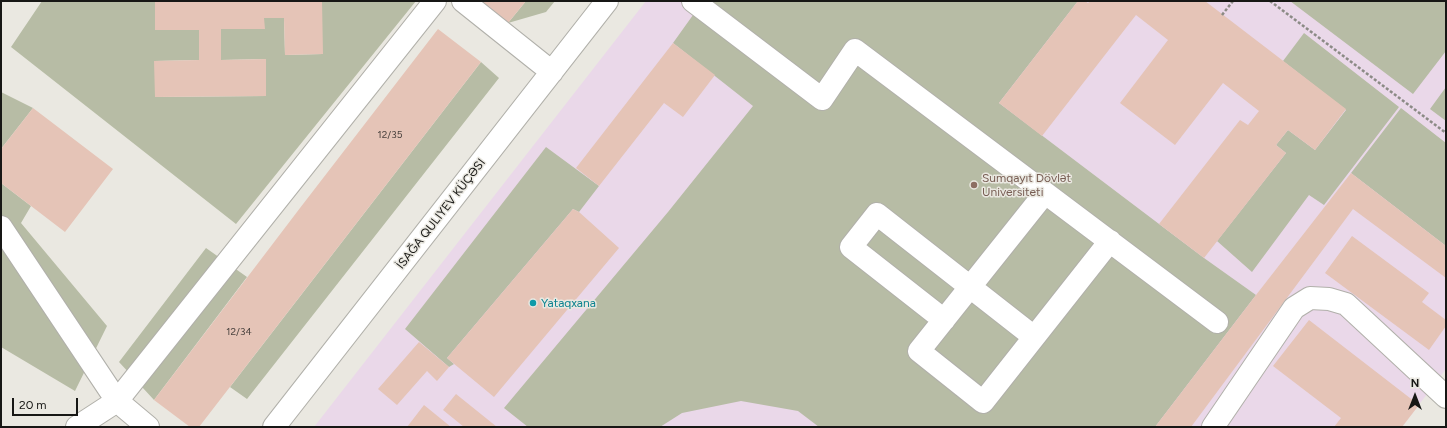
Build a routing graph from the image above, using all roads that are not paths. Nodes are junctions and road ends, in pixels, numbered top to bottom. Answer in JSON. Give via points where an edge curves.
{"nodes":[{"id":1,"x":435,"y":1,"type":"edge"},
{"id":2,"x":463,"y":1,"type":"edge"},
{"id":3,"x":607,"y":1,"type":"edge"},
{"id":4,"x":693,"y":1,"type":"edge"},
{"id":5,"x":552,"y":72,"type":"junction"},
{"id":6,"x":1045,"y":192,"type":"junction"},
{"id":7,"x":1,"y":227,"type":"edge"},
{"id":8,"x":1110,"y":241,"type":"junction"},
{"id":9,"x":970,"y":287,"type":"junction"},
{"id":10,"x":944,"y":320,"type":"junction"},
{"id":11,"x":1217,"y":322,"type":"dead end"},
{"id":12,"x":1034,"y":337,"type":"junction"},
{"id":13,"x":1446,"y":397,"type":"edge"},
{"id":14,"x":117,"y":401,"type":"junction"},
{"id":15,"x":77,"y":427,"type":"edge"},
{"id":16,"x":148,"y":427,"type":"edge"},
{"id":17,"x":274,"y":427,"type":"edge"},
{"id":18,"x":1212,"y":427,"type":"edge"}],
"edges":[{"from":1,"to":14,"type":"street"},
{"from":2,"to":5,"type":"street"},
{"from":3,"to":5,"type":"street","name":"İSAĞA QULIYEV KÜÇƏSI"},
{"from":4,"to":6,"type":"street","via":[[822,99],[855,50]]},
{"from":5,"to":17,"type":"street","name":"İSAĞA QULIYEV KÜÇƏSI"},
{"from":6,"to":8,"type":"street"},
{"from":6,"to":9,"type":"street"},
{"from":7,"to":14,"type":"street"},
{"from":8,"to":11,"type":"street"},
{"from":8,"to":12,"type":"street"},
{"from":9,"to":10,"type":"street"},
{"from":9,"to":10,"type":"street","via":[[877,214],[873,219],[851,247]]},
{"from":9,"to":12,"type":"street"},
{"from":10,"to":12,"type":"street","via":[[919,351],[983,402]]},
{"from":13,"to":18,"type":"street","via":[[1346,304],[1310,298],[1294,308]]},
{"from":14,"to":15,"type":"street"},
{"from":14,"to":16,"type":"street"}]}
